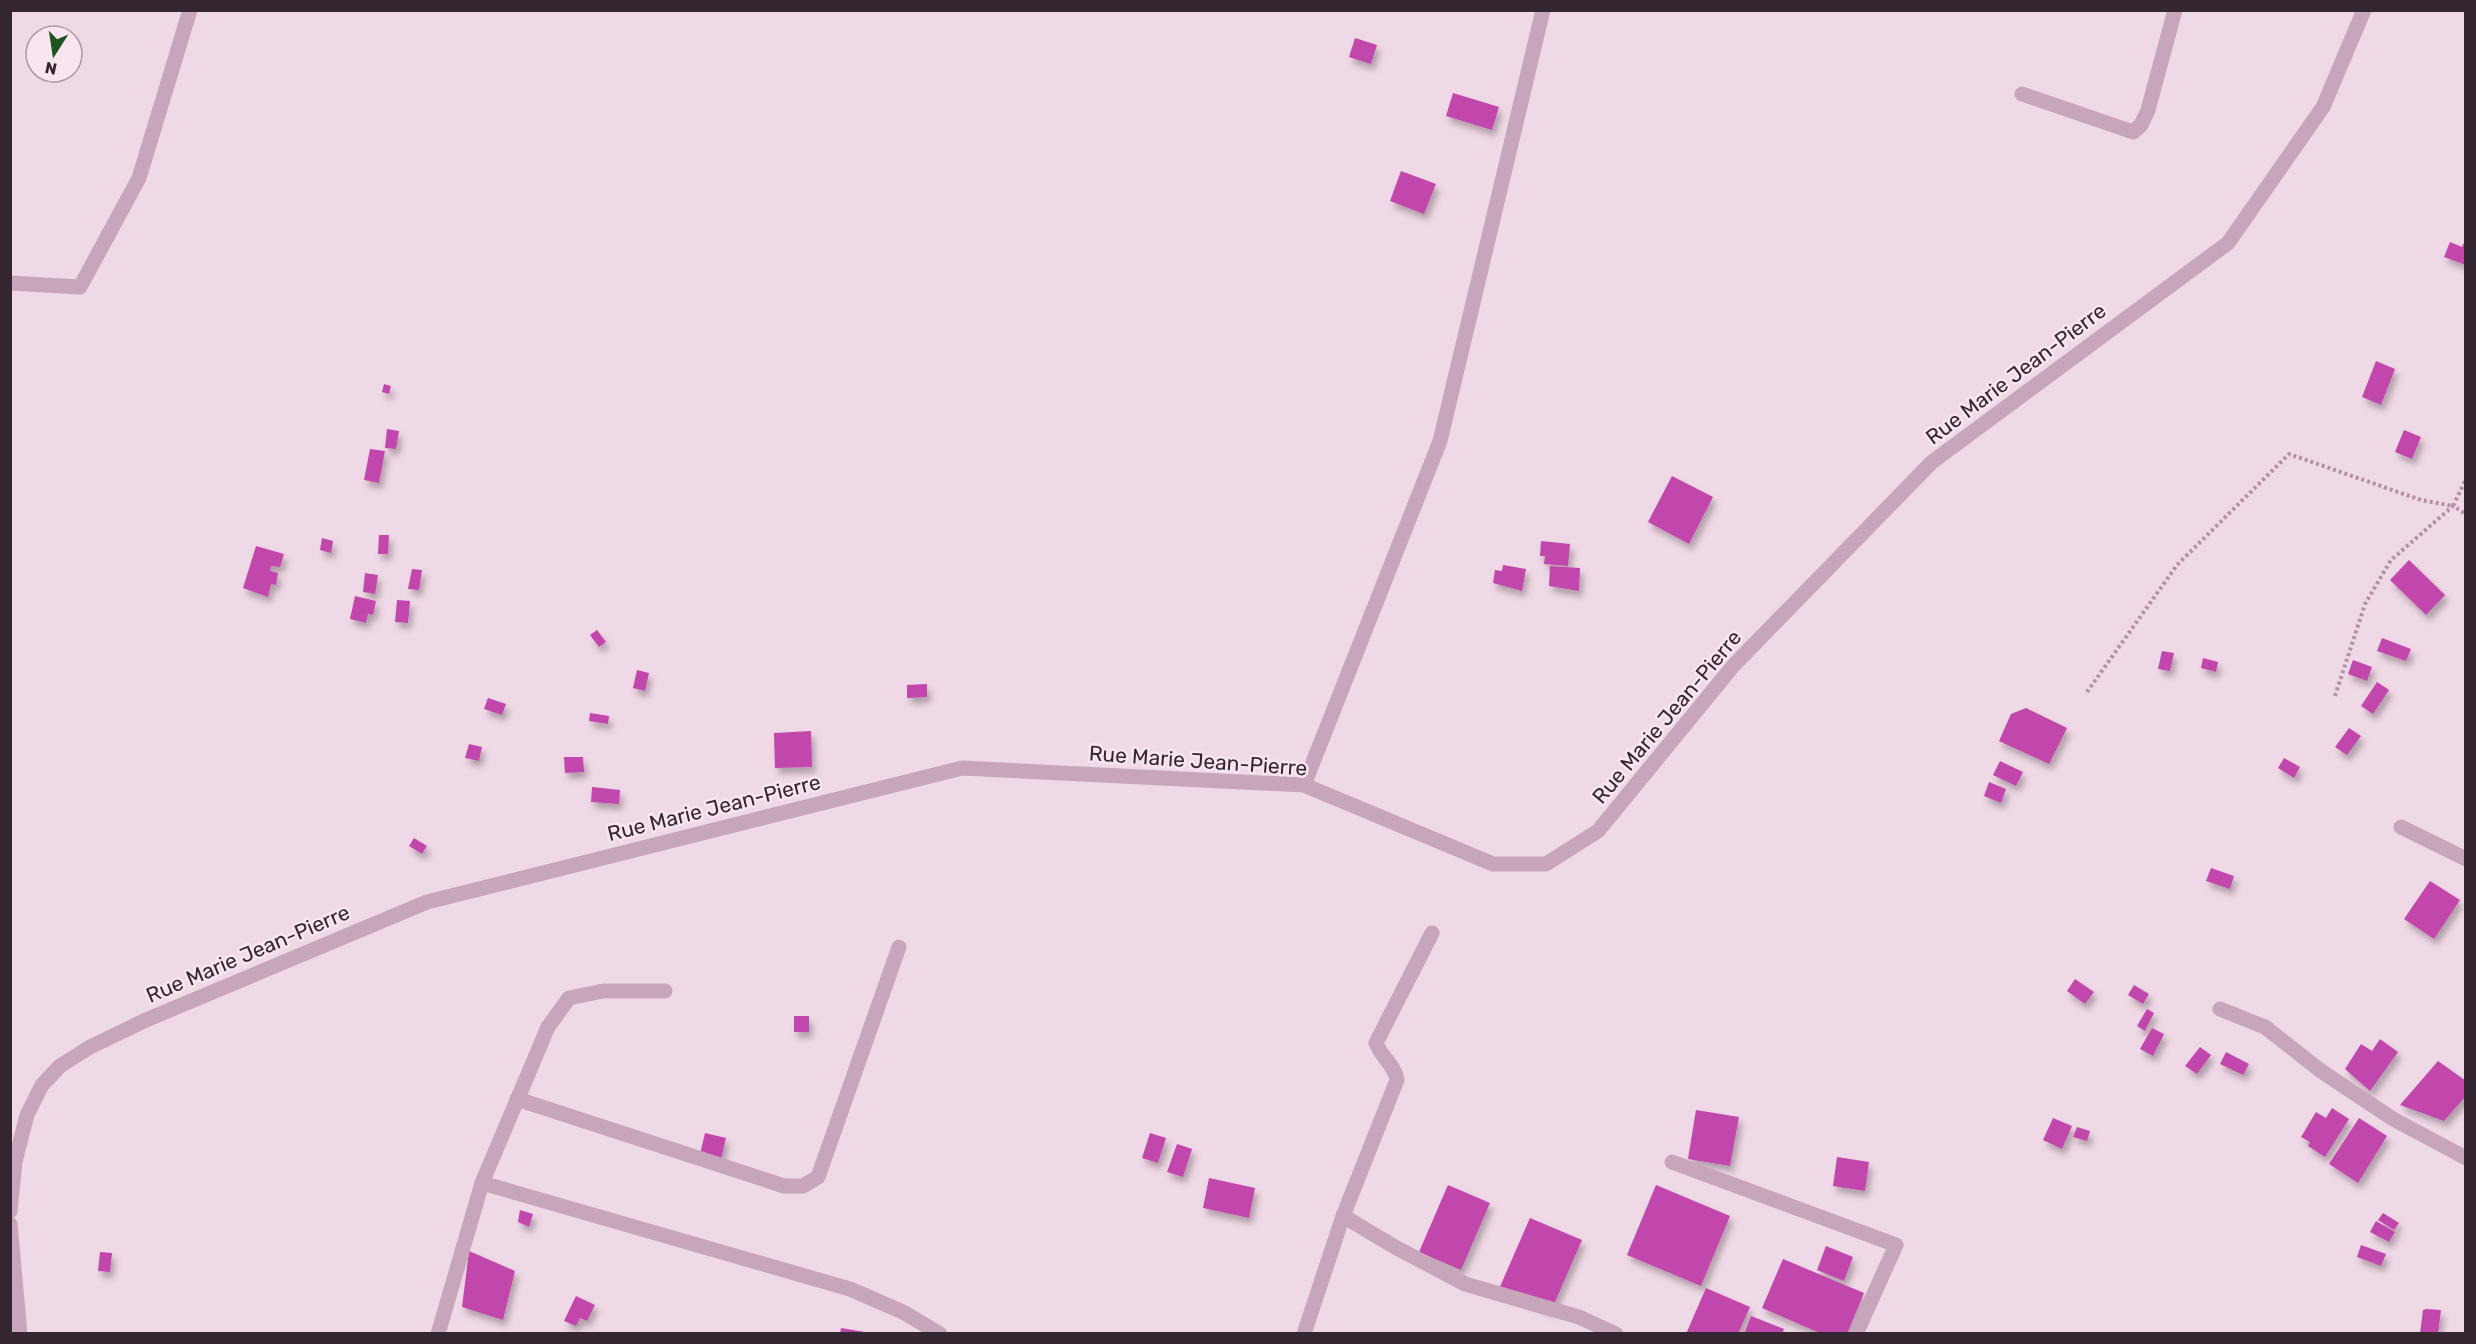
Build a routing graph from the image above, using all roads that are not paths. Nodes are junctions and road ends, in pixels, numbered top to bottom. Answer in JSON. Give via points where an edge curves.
{"nodes":[{"id":1,"x":190,"y":10,"type":"edge"},
{"id":2,"x":1543,"y":10,"type":"edge"},
{"id":3,"x":2175,"y":10,"type":"edge"},
{"id":4,"x":2364,"y":10,"type":"edge"},
{"id":5,"x":2022,"y":94,"type":"dead end"},
{"id":6,"x":10,"y":283,"type":"edge"},
{"id":7,"x":1304,"y":785,"type":"junction"},
{"id":8,"x":2401,"y":827,"type":"dead end"},
{"id":9,"x":2466,"y":858,"type":"edge"},
{"id":10,"x":1432,"y":933,"type":"dead end"},
{"id":11,"x":899,"y":947,"type":"dead end"},
{"id":12,"x":665,"y":991,"type":"dead end"},
{"id":13,"x":2220,"y":1010,"type":"dead end"},
{"id":14,"x":517,"y":1099,"type":"junction"},
{"id":15,"x":2466,"y":1158,"type":"edge"},
{"id":16,"x":1672,"y":1162,"type":"dead end"},
{"id":17,"x":482,"y":1183,"type":"junction"},
{"id":18,"x":10,"y":1211,"type":"edge"},
{"id":19,"x":1343,"y":1216,"type":"junction"},
{"id":20,"x":10,"y":1224,"type":"edge"},
{"id":21,"x":20,"y":1334,"type":"edge"},
{"id":22,"x":438,"y":1334,"type":"edge"},
{"id":23,"x":940,"y":1334,"type":"edge"},
{"id":24,"x":1304,"y":1334,"type":"edge"},
{"id":25,"x":1616,"y":1334,"type":"edge"},
{"id":26,"x":1856,"y":1334,"type":"edge"}],
"edges":[{"from":1,"to":6,"type":"street","via":[[139,178],[80,287]]},
{"from":2,"to":7,"type":"street","via":[[1440,441]]},
{"from":3,"to":5,"type":"street","via":[[2148,110],[2133,132]]},
{"from":4,"to":7,"type":"street","name":"Rue Marie Jean-Pierre","via":[[2323,107],[2228,243],[1932,462],[1733,666],[1598,831],[1546,864],[1493,864]]},
{"from":7,"to":18,"type":"street","name":"Rue Marie Jean-Pierre","via":[[962,768],[427,902],[146,1020],[60,1066],[42,1085],[27,1115],[15,1162]]},
{"from":8,"to":9,"type":"street"},
{"from":10,"to":19,"type":"street","via":[[1376,1043],[1396,1071],[1397,1080]]},
{"from":11,"to":14,"type":"street","via":[[818,1177],[803,1186],[784,1186]]},
{"from":12,"to":14,"type":"street","via":[[603,991],[569,998],[548,1027]]},
{"from":13,"to":15,"type":"street","via":[[2265,1026],[2321,1071],[2393,1119]]},
{"from":14,"to":17,"type":"street"},
{"from":16,"to":26,"type":"street","via":[[1896,1245]]},
{"from":17,"to":22,"type":"street"},
{"from":17,"to":23,"type":"street","via":[[850,1289],[903,1312]]},
{"from":19,"to":24,"type":"street"},
{"from":19,"to":25,"type":"street","via":[[1465,1284],[1579,1317]]},
{"from":20,"to":21,"type":"street"}]}
